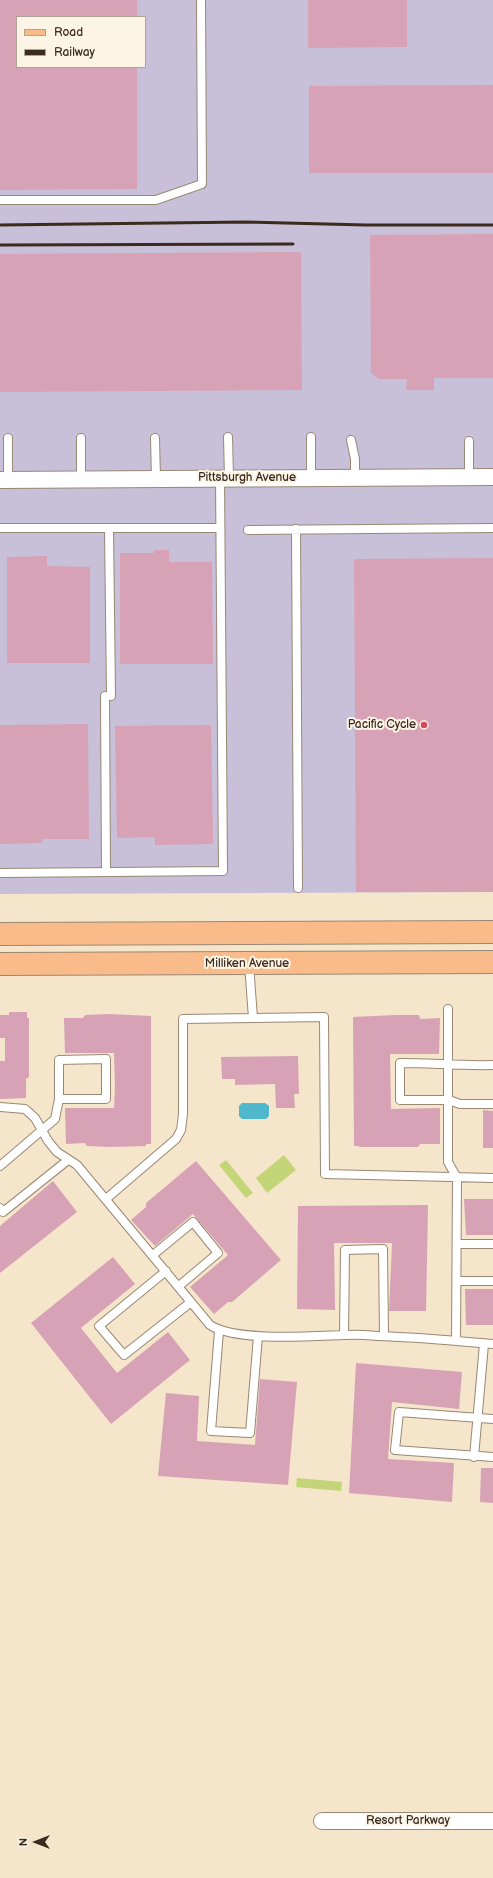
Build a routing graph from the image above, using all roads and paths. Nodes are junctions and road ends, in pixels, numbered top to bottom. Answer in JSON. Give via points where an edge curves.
{"nodes":[{"id":1,"x":201,"y":0,"type":"edge"},
{"id":2,"x":0,"y":200,"type":"edge"},
{"id":3,"x":228,"y":437,"type":"dead end"},
{"id":4,"x":311,"y":437,"type":"dead end"},
{"id":5,"x":8,"y":438,"type":"dead end"},
{"id":6,"x":81,"y":438,"type":"dead end"},
{"id":7,"x":155,"y":438,"type":"dead end"},
{"id":8,"x":351,"y":440,"type":"dead end"},
{"id":9,"x":469,"y":441,"type":"dead end"},
{"id":10,"x":469,"y":477,"type":"junction"},
{"id":11,"x":493,"y":477,"type":"edge"},
{"id":12,"x":224,"y":478,"type":"junction"},
{"id":13,"x":311,"y":478,"type":"junction"},
{"id":14,"x":355,"y":478,"type":"junction"},
{"id":15,"x":81,"y":479,"type":"junction"},
{"id":16,"x":156,"y":479,"type":"junction"},
{"id":17,"x":4,"y":480,"type":"edge"},
{"id":18,"x":0,"y":528,"type":"edge"},
{"id":19,"x":109,"y":528,"type":"junction"},
{"id":20,"x":220,"y":528,"type":"junction"},
{"id":21,"x":493,"y":528,"type":"edge"},
{"id":22,"x":296,"y":529,"type":"junction"},
{"id":23,"x":248,"y":530,"type":"dead end"},
{"id":24,"x":106,"y":872,"type":"junction"},
{"id":25,"x":0,"y":873,"type":"edge"},
{"id":26,"x":298,"y":888,"type":"dead end"},
{"id":27,"x":493,"y":932,"type":"edge"},
{"id":28,"x":0,"y":934,"type":"edge"},
{"id":29,"x":493,"y":962,"type":"edge"},
{"id":30,"x":0,"y":964,"type":"edge"},
{"id":31,"x":250,"y":964,"type":"junction"},
{"id":32,"x":448,"y":1009,"type":"dead end"},
{"id":33,"x":253,"y":1018,"type":"junction"},
{"id":34,"x":448,"y":1063,"type":"junction"},
{"id":35,"x":493,"y":1066,"type":"edge"},
{"id":36,"x":59,"y":1099,"type":"junction"},
{"id":37,"x":449,"y":1100,"type":"junction"},
{"id":38,"x":493,"y":1104,"type":"edge"},
{"id":39,"x":0,"y":1107,"type":"edge"},
{"id":40,"x":42,"y":1132,"type":"junction"},
{"id":41,"x":68,"y":1160,"type":"junction"},
{"id":42,"x":0,"y":1166,"type":"edge"},
{"id":43,"x":457,"y":1178,"type":"junction"},
{"id":44,"x":493,"y":1178,"type":"edge"},
{"id":45,"x":106,"y":1199,"type":"junction"},
{"id":46,"x":0,"y":1208,"type":"edge"},
{"id":47,"x":457,"y":1244,"type":"junction"},
{"id":48,"x":493,"y":1244,"type":"edge"},
{"id":49,"x":153,"y":1255,"type":"junction"},
{"id":50,"x":166,"y":1271,"type":"junction"},
{"id":51,"x":457,"y":1281,"type":"junction"},
{"id":52,"x":493,"y":1281,"type":"edge"},
{"id":53,"x":179,"y":1286,"type":"junction"},
{"id":54,"x":191,"y":1302,"type":"junction"},
{"id":55,"x":219,"y":1331,"type":"junction"},
{"id":56,"x":344,"y":1335,"type":"junction"},
{"id":57,"x":258,"y":1336,"type":"junction"},
{"id":58,"x":384,"y":1336,"type":"junction"},
{"id":59,"x":456,"y":1341,"type":"junction"},
{"id":60,"x":484,"y":1344,"type":"junction"},
{"id":61,"x":493,"y":1344,"type":"edge"},
{"id":62,"x":478,"y":1419,"type":"junction"},
{"id":63,"x":493,"y":1419,"type":"edge"},
{"id":64,"x":474,"y":1457,"type":"junction"},
{"id":65,"x":493,"y":1457,"type":"edge"},
{"id":66,"x":322,"y":1821,"type":"dead end"},
{"id":67,"x":493,"y":1821,"type":"edge"}],
"edges":[{"from":1,"to":2,"type":"lane","via":[[202,184],[156,200]]},
{"from":3,"to":12,"type":"lane"},
{"from":4,"to":13,"type":"lane"},
{"from":5,"to":17,"type":"lane"},
{"from":6,"to":15,"type":"lane"},
{"from":7,"to":16,"type":"lane"},
{"from":8,"to":14,"type":"lane"},
{"from":9,"to":10,"type":"lane"},
{"from":10,"to":11,"type":"street","name":"Pittsburgh Avenue"},
{"from":10,"to":14,"type":"street","name":"Pittsburgh Avenue"},
{"from":12,"to":13,"type":"street","name":"Pittsburgh Avenue"},
{"from":12,"to":16,"type":"street","name":"Pittsburgh Avenue"},
{"from":12,"to":20,"type":"lane"},
{"from":13,"to":14,"type":"street","name":"Pittsburgh Avenue"},
{"from":15,"to":16,"type":"street","name":"Pittsburgh Avenue"},
{"from":15,"to":17,"type":"street","name":"Pittsburgh Avenue"},
{"from":18,"to":19,"type":"lane"},
{"from":19,"to":20,"type":"lane"},
{"from":19,"to":24,"type":"lane"},
{"from":20,"to":24,"type":"lane","via":[[223,871]]},
{"from":21,"to":22,"type":"lane"},
{"from":22,"to":23,"type":"lane"},
{"from":22,"to":26,"type":"lane"},
{"from":24,"to":25,"type":"lane"},
{"from":27,"to":28,"type":"main road"},
{"from":29,"to":31,"type":"main road","name":"Milliken Avenue"},
{"from":30,"to":31,"type":"main road","name":"Milliken Avenue"},
{"from":31,"to":33,"type":"lane"},
{"from":32,"to":34,"type":"lane"},
{"from":33,"to":43,"type":"lane","via":[[324,1017],[325,1174]]},
{"from":33,"to":45,"type":"lane","via":[[183,1019],[181,1130],[167,1148]]},
{"from":34,"to":35,"type":"lane","via":[[461,1066]]},
{"from":34,"to":37,"type":"lane"},
{"from":34,"to":37,"type":"lane","via":[[400,1063],[400,1100]]},
{"from":36,"to":36,"type":"lane","via":[[106,1099],[106,1059],[59,1060]]},
{"from":36,"to":40,"type":"lane","via":[[55,1119]]},
{"from":37,"to":38,"type":"lane","via":[[460,1104]]},
{"from":37,"to":43,"type":"lane","via":[[448,1162]]},
{"from":39,"to":40,"type":"lane","via":[[25,1109]]},
{"from":40,"to":41,"type":"lane","via":[[57,1152]]},
{"from":40,"to":42,"type":"lane"},
{"from":41,"to":45,"type":"lane"},
{"from":41,"to":46,"type":"lane","via":[[3,1212]]},
{"from":43,"to":44,"type":"lane"},
{"from":43,"to":47,"type":"lane"},
{"from":45,"to":49,"type":"lane"},
{"from":47,"to":48,"type":"lane"},
{"from":47,"to":51,"type":"lane"},
{"from":49,"to":50,"type":"lane"},
{"from":49,"to":53,"type":"lane","via":[[193,1222],[218,1253]]},
{"from":50,"to":53,"type":"lane"},
{"from":50,"to":54,"type":"lane","via":[[99,1326],[124,1354]]},
{"from":51,"to":52,"type":"lane"},
{"from":51,"to":59,"type":"lane"},
{"from":53,"to":54,"type":"lane"},
{"from":54,"to":55,"type":"lane","via":[[210,1325]]},
{"from":55,"to":57,"type":"lane"},
{"from":55,"to":57,"type":"lane","via":[[211,1431],[250,1433]]},
{"from":56,"to":57,"type":"lane"},
{"from":56,"to":58,"type":"lane"},
{"from":56,"to":58,"type":"lane","via":[[345,1250],[383,1249]]},
{"from":58,"to":59,"type":"lane"},
{"from":59,"to":60,"type":"lane"},
{"from":60,"to":61,"type":"lane"},
{"from":60,"to":62,"type":"lane"},
{"from":62,"to":63,"type":"lane"},
{"from":62,"to":64,"type":"lane"},
{"from":62,"to":64,"type":"lane","via":[[399,1412],[395,1450]]},
{"from":64,"to":65,"type":"lane"},
{"from":66,"to":67,"type":"street","name":"Resort Parkway"}]}
